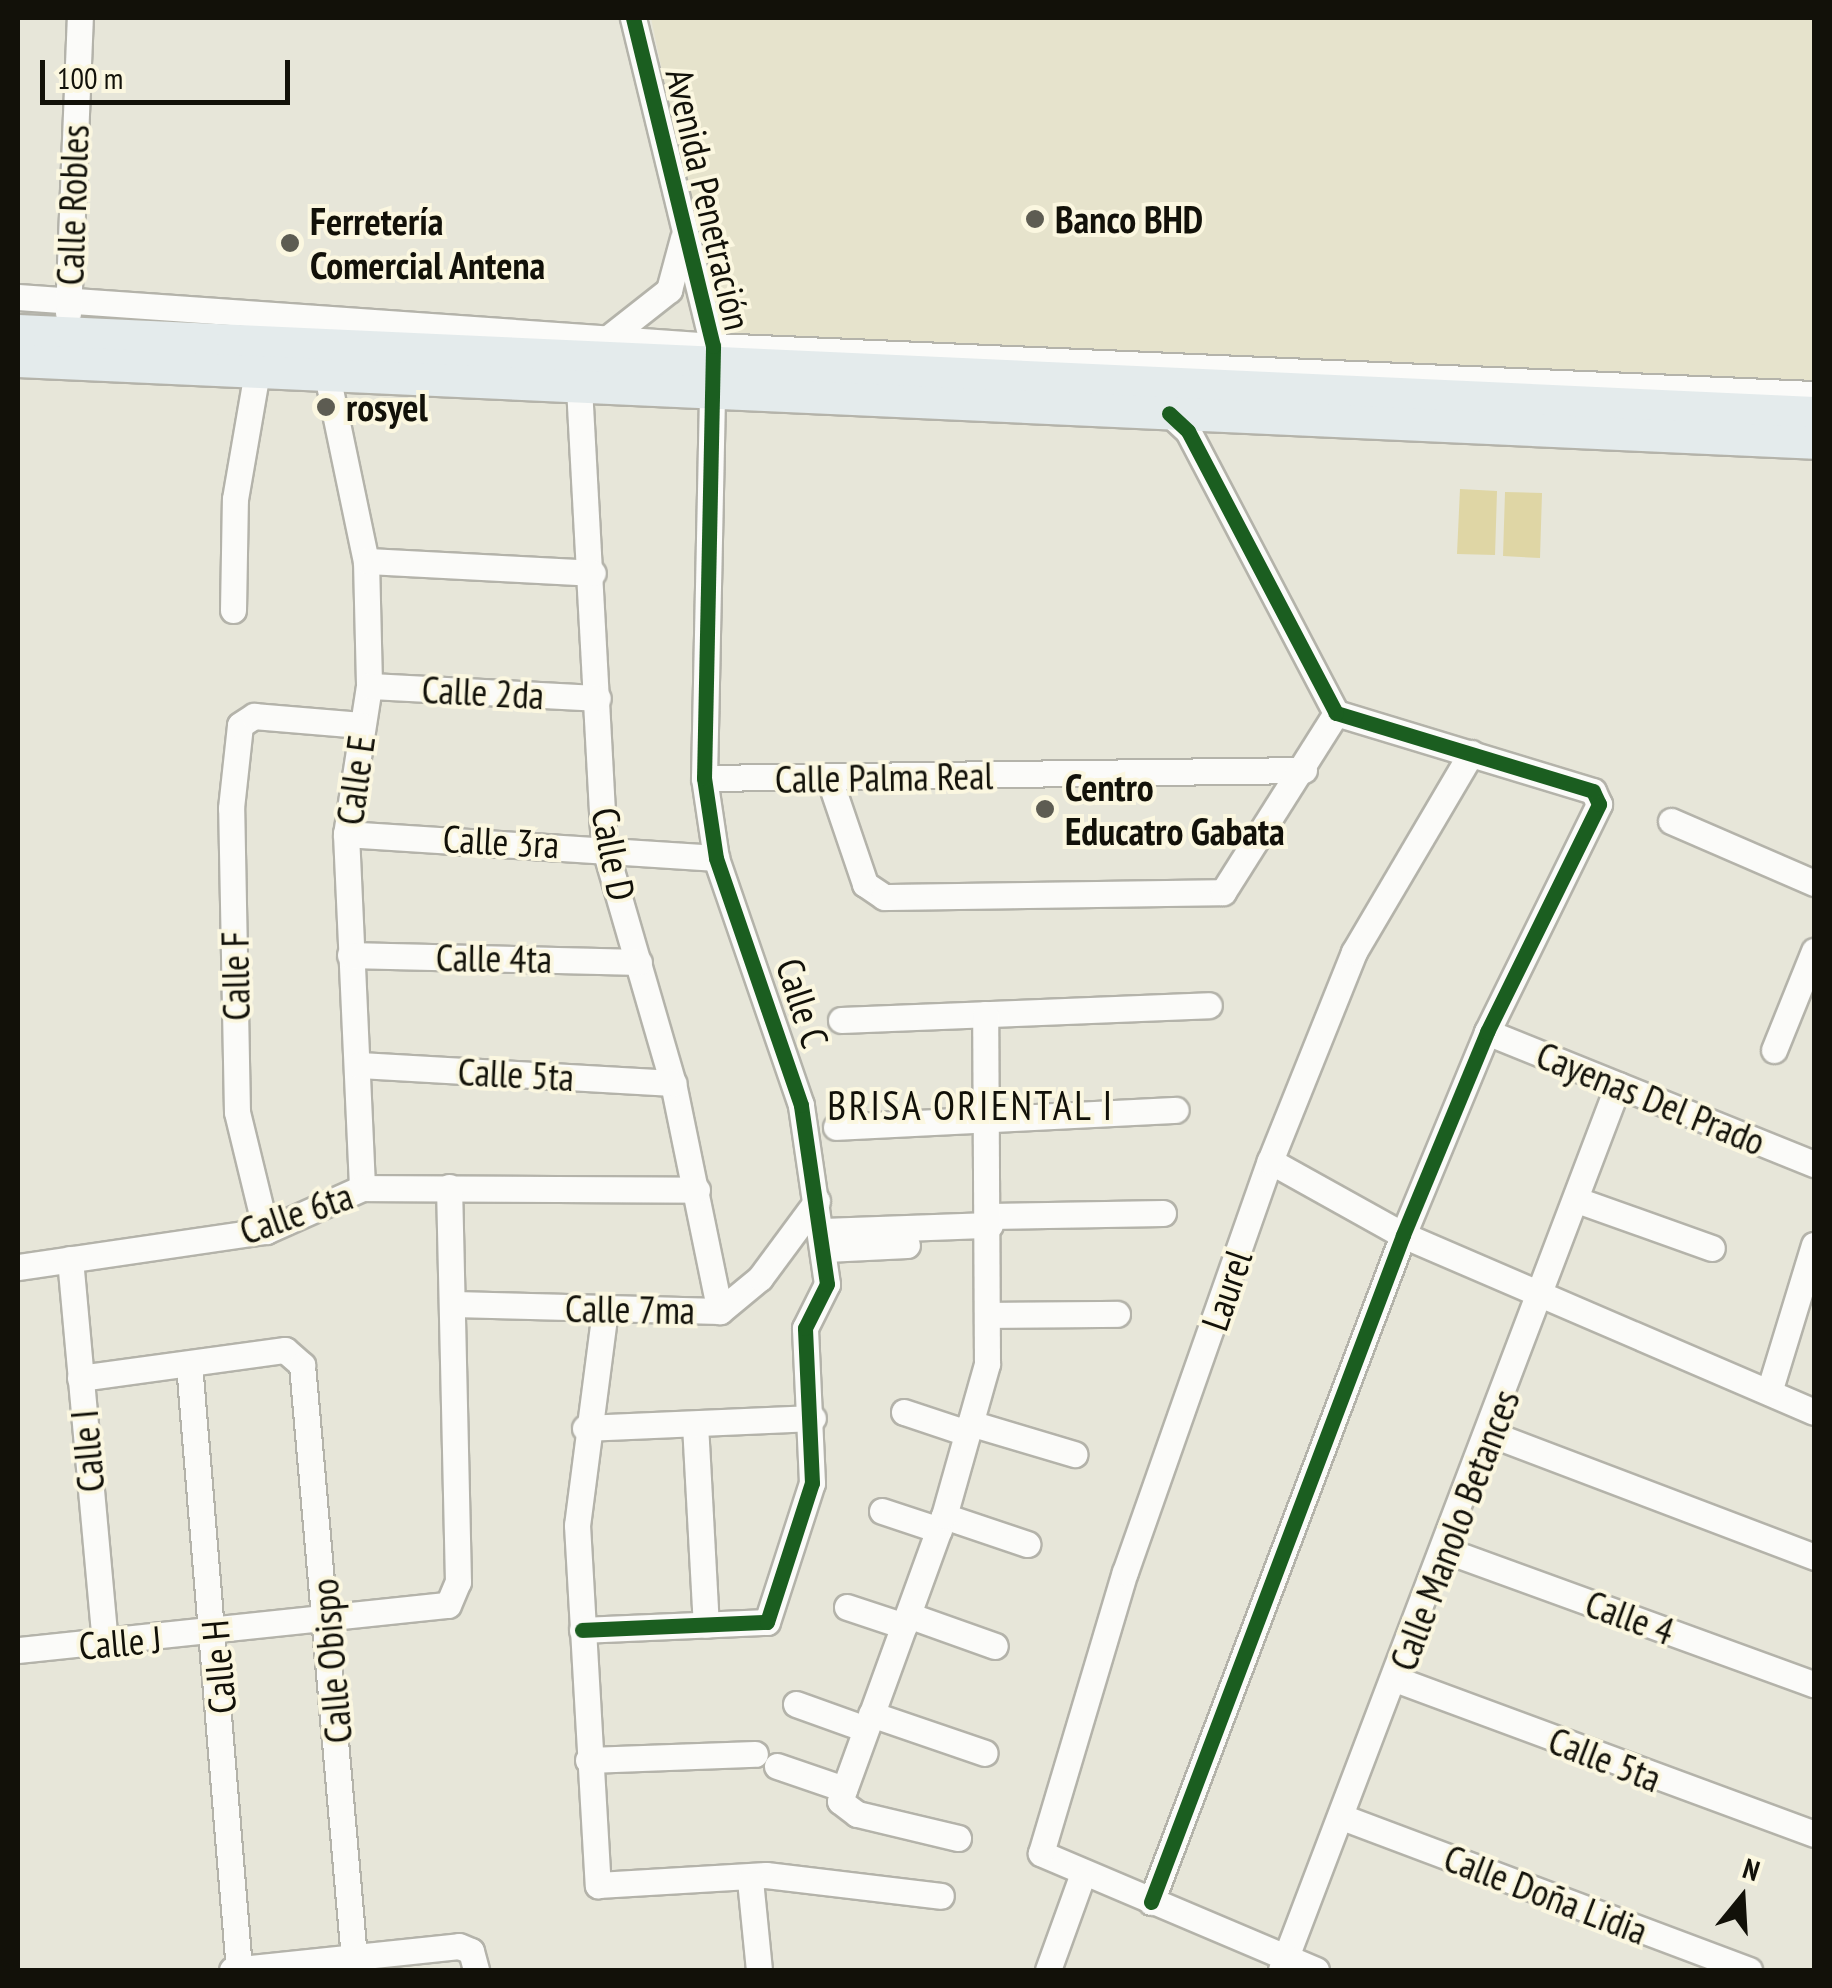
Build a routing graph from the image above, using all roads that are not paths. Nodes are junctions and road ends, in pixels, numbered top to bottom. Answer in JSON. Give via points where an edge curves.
{"nodes":[{"id":1,"x":80,"y":18,"type":"edge"},
{"id":2,"x":634,"y":18,"type":"edge"},
{"id":3,"x":685,"y":228,"type":"junction"},
{"id":4,"x":18,"y":297,"type":"edge"},
{"id":5,"x":69,"y":299,"type":"junction"},
{"id":6,"x":18,"y":331,"type":"edge"},
{"id":7,"x":68,"y":333,"type":"junction"},
{"id":8,"x":608,"y":338,"type":"junction"},
{"id":9,"x":18,"y":362,"type":"edge"},
{"id":10,"x":710,"y":369,"type":"junction"},
{"id":11,"x":257,"y":372,"type":"junction"},
{"id":12,"x":327,"y":375,"type":"junction"},
{"id":13,"x":579,"y":386,"type":"junction"},
{"id":14,"x":1814,"y":394,"type":"edge"},
{"id":15,"x":1814,"y":412,"type":"edge"},
{"id":16,"x":1169,"y":413,"type":"junction"},
{"id":17,"x":1814,"y":443,"type":"edge"},
{"id":18,"x":366,"y":561,"type":"junction"},
{"id":19,"x":593,"y":572,"type":"junction"},
{"id":20,"x":234,"y":610,"type":"dead end"},
{"id":21,"x":369,"y":686,"type":"junction"},
{"id":22,"x":598,"y":698,"type":"junction"},
{"id":23,"x":1336,"y":712,"type":"junction"},
{"id":24,"x":362,"y":725,"type":"junction"},
{"id":25,"x":1471,"y":753,"type":"junction"},
{"id":26,"x":1304,"y":770,"type":"junction"},
{"id":27,"x":704,"y":778,"type":"junction"},
{"id":28,"x":829,"y":778,"type":"junction"},
{"id":29,"x":1671,"y":821,"type":"dead end"},
{"id":30,"x":346,"y":834,"type":"junction"},
{"id":31,"x":604,"y":846,"type":"junction"},
{"id":32,"x":716,"y":858,"type":"junction"},
{"id":33,"x":1814,"y":883,"type":"edge"},
{"id":34,"x":1814,"y":950,"type":"edge"},
{"id":35,"x":350,"y":955,"type":"junction"},
{"id":36,"x":639,"y":962,"type":"junction"},
{"id":37,"x":1209,"y":1005,"type":"dead end"},
{"id":38,"x":984,"y":1014,"type":"junction"},
{"id":39,"x":841,"y":1020,"type":"dead end"},
{"id":40,"x":1487,"y":1032,"type":"junction"},
{"id":41,"x":1774,"y":1050,"type":"dead end"},
{"id":42,"x":359,"y":1065,"type":"junction"},
{"id":43,"x":673,"y":1083,"type":"junction"},
{"id":44,"x":1618,"y":1085,"type":"junction"},
{"id":45,"x":1176,"y":1110,"type":"dead end"},
{"id":46,"x":987,"y":1119,"type":"junction"},
{"id":47,"x":836,"y":1127,"type":"dead end"},
{"id":48,"x":1270,"y":1162,"type":"junction"},
{"id":49,"x":1814,"y":1164,"type":"edge"},
{"id":50,"x":450,"y":1187,"type":"junction"},
{"id":51,"x":362,"y":1188,"type":"junction"},
{"id":52,"x":696,"y":1190,"type":"junction"},
{"id":53,"x":1577,"y":1200,"type":"junction"},
{"id":54,"x":817,"y":1201,"type":"junction"},
{"id":55,"x":1163,"y":1212,"type":"dead end"},
{"id":56,"x":991,"y":1227,"type":"junction"},
{"id":57,"x":266,"y":1231,"type":"junction"},
{"id":58,"x":1403,"y":1236,"type":"junction"},
{"id":59,"x":824,"y":1240,"type":"junction"},
{"id":60,"x":1814,"y":1245,"type":"edge"},
{"id":61,"x":1712,"y":1248,"type":"dead end"},
{"id":62,"x":70,"y":1259,"type":"junction"},
{"id":63,"x":18,"y":1266,"type":"edge"},
{"id":64,"x":1542,"y":1297,"type":"junction"},
{"id":65,"x":454,"y":1304,"type":"junction"},
{"id":66,"x":605,"y":1310,"type":"junction"},
{"id":67,"x":720,"y":1311,"type":"junction"},
{"id":68,"x":1117,"y":1314,"type":"dead end"},
{"id":69,"x":993,"y":1316,"type":"junction"},
{"id":70,"x":189,"y":1364,"type":"junction"},
{"id":71,"x":80,"y":1378,"type":"junction"},
{"id":72,"x":1769,"y":1392,"type":"junction"},
{"id":73,"x":904,"y":1412,"type":"dead end"},
{"id":74,"x":1814,"y":1412,"type":"edge"},
{"id":75,"x":813,"y":1418,"type":"junction"},
{"id":76,"x":696,"y":1424,"type":"junction"},
{"id":77,"x":585,"y":1428,"type":"junction"},
{"id":78,"x":969,"y":1428,"type":"junction"},
{"id":79,"x":1491,"y":1434,"type":"junction"},
{"id":80,"x":1074,"y":1454,"type":"dead end"},
{"id":81,"x":882,"y":1512,"type":"dead end"},
{"id":82,"x":942,"y":1523,"type":"junction"},
{"id":83,"x":1027,"y":1544,"type":"dead end"},
{"id":84,"x":1445,"y":1550,"type":"junction"},
{"id":85,"x":1814,"y":1557,"type":"edge"},
{"id":86,"x":847,"y":1606,"type":"dead end"},
{"id":87,"x":329,"y":1621,"type":"junction"},
{"id":88,"x":906,"y":1621,"type":"junction"},
{"id":89,"x":706,"y":1625,"type":"junction"},
{"id":90,"x":582,"y":1630,"type":"junction"},
{"id":91,"x":216,"y":1634,"type":"junction"},
{"id":92,"x":105,"y":1643,"type":"junction"},
{"id":93,"x":995,"y":1646,"type":"dead end"},
{"id":94,"x":18,"y":1650,"type":"edge"},
{"id":95,"x":1398,"y":1680,"type":"junction"},
{"id":96,"x":1814,"y":1684,"type":"edge"},
{"id":97,"x":796,"y":1704,"type":"dead end"},
{"id":98,"x":868,"y":1721,"type":"junction"},
{"id":99,"x":986,"y":1754,"type":"dead end"},
{"id":100,"x":588,"y":1760,"type":"junction"},
{"id":101,"x":844,"y":1789,"type":"junction"},
{"id":102,"x":1342,"y":1817,"type":"junction"},
{"id":103,"x":1814,"y":1834,"type":"edge"},
{"id":104,"x":958,"y":1838,"type":"dead end"},
{"id":105,"x":1082,"y":1876,"type":"junction"},
{"id":106,"x":750,"y":1880,"type":"junction"},
{"id":107,"x":941,"y":1896,"type":"dead end"},
{"id":108,"x":1151,"y":1902,"type":"junction"},
{"id":109,"x":474,"y":1961,"type":"edge"},
{"id":110,"x":1283,"y":1964,"type":"edge"},
{"id":111,"x":355,"y":1965,"type":"edge"},
{"id":112,"x":236,"y":1970,"type":"edge"},
{"id":113,"x":759,"y":1970,"type":"edge"},
{"id":114,"x":1048,"y":1970,"type":"edge"},
{"id":115,"x":1316,"y":1970,"type":"edge"},
{"id":116,"x":1749,"y":1970,"type":"edge"}],
"edges":[{"from":1,"to":5,"type":"street","name":"Calle Robles"},
{"from":2,"to":3,"type":"street","name":"Avenida Penetración"},
{"from":3,"to":8,"type":"street","via":[[669,290]]},
{"from":3,"to":10,"type":"street","name":"Avenida Penetración"},
{"from":4,"to":5,"type":"street"},
{"from":5,"to":7,"type":"street","name":"Calle Robles"},
{"from":5,"to":8,"type":"street"},
{"from":6,"to":7,"type":"main road"},
{"from":7,"to":10,"type":"main road"},
{"from":8,"to":10,"type":"street"},
{"from":9,"to":11,"type":"main road"},
{"from":10,"to":13,"type":"main road"},
{"from":10,"to":14,"type":"street"},
{"from":10,"to":15,"type":"main road"},
{"from":10,"to":16,"type":"main road"},
{"from":10,"to":27,"type":"street","name":"Calle C","via":[[714,617]]},
{"from":11,"to":12,"type":"main road"},
{"from":11,"to":20,"type":"street","via":[[235,499]]},
{"from":12,"to":13,"type":"main road"},
{"from":12,"to":18,"type":"street","name":"Calle E"},
{"from":13,"to":19,"type":"street","name":"Calle D"},
{"from":16,"to":17,"type":"main road"},
{"from":16,"to":23,"type":"street","via":[[1188,431]]},
{"from":18,"to":19,"type":"street"},
{"from":18,"to":21,"type":"street","name":"Calle E"},
{"from":19,"to":22,"type":"street","name":"Calle D"},
{"from":21,"to":22,"type":"street","name":"Calle 2da"},
{"from":21,"to":24,"type":"street","name":"Calle E"},
{"from":22,"to":31,"type":"street","name":"Calle D"},
{"from":23,"to":25,"type":"street"},
{"from":23,"to":26,"type":"street"},
{"from":24,"to":30,"type":"street","name":"Calle E"},
{"from":24,"to":57,"type":"street","name":"Calle F","via":[[244,719],[232,808],[237,1112]]},
{"from":25,"to":40,"type":"street","via":[[1594,791],[1599,804]]},
{"from":25,"to":48,"type":"street","name":"Laurel","via":[[1354,952]]},
{"from":26,"to":28,"type":"street","name":"Calle Palma Real"},
{"from":26,"to":28,"type":"street","via":[[1232,888],[884,897],[864,884]]},
{"from":27,"to":28,"type":"street","name":"Calle Palma Real"},
{"from":27,"to":32,"type":"street","name":"Calle C"},
{"from":29,"to":33,"type":"street"},
{"from":30,"to":31,"type":"street","name":"Calle 3ra"},
{"from":30,"to":35,"type":"street","name":"Calle E"},
{"from":31,"to":32,"type":"street","name":"Calle 3ra"},
{"from":31,"to":36,"type":"street","name":"Calle D"},
{"from":32,"to":54,"type":"street","name":"Calle C","via":[[772,1000]]},
{"from":34,"to":41,"type":"street"},
{"from":35,"to":36,"type":"street","name":"Calle 4ta"},
{"from":35,"to":42,"type":"street","name":"Calle E"},
{"from":36,"to":43,"type":"street","name":"Calle D"},
{"from":37,"to":38,"type":"street"},
{"from":38,"to":39,"type":"street"},
{"from":38,"to":46,"type":"street"},
{"from":40,"to":44,"type":"street","name":"Cayenas Del Prado"},
{"from":40,"to":58,"type":"street"},
{"from":42,"to":43,"type":"street","name":"Calle 5ta"},
{"from":42,"to":51,"type":"street","name":"Calle E"},
{"from":43,"to":52,"type":"street","name":"Calle D"},
{"from":44,"to":49,"type":"street","name":"Cayenas Del Prado"},
{"from":44,"to":53,"type":"street","name":"Calle Manolo Betances"},
{"from":45,"to":46,"type":"street"},
{"from":46,"to":47,"type":"street"},
{"from":46,"to":56,"type":"street"},
{"from":48,"to":58,"type":"street"},
{"from":48,"to":105,"type":"street","name":"Laurel","via":[[1125,1572],[1042,1853]]},
{"from":50,"to":51,"type":"street","name":"Calle 6ta"},
{"from":50,"to":52,"type":"street","name":"Calle 6ta"},
{"from":50,"to":65,"type":"street"},
{"from":51,"to":57,"type":"street","name":"Calle 6ta"},
{"from":52,"to":67,"type":"street","name":"Calle D"},
{"from":53,"to":61,"type":"street"},
{"from":53,"to":64,"type":"street","name":"Calle Manolo Betances"},
{"from":54,"to":59,"type":"street","name":"Calle C"},
{"from":54,"to":67,"type":"street","name":"Calle 7ma","via":[[760,1278]]},
{"from":55,"to":56,"type":"street"},
{"from":56,"to":59,"type":"street"},
{"from":56,"to":69,"type":"street"},
{"from":57,"to":62,"type":"street","name":"Calle 6ta"},
{"from":58,"to":64,"type":"street"},
{"from":58,"to":108,"type":"street"},
{"from":59,"to":75,"type":"street","name":"Calle C","via":[[827,1284],[805,1328]]},
{"from":60,"to":72,"type":"street"},
{"from":62,"to":63,"type":"street","name":"Calle 6ta"},
{"from":62,"to":71,"type":"street","name":"Calle I"},
{"from":64,"to":72,"type":"street"},
{"from":64,"to":79,"type":"street","name":"Calle Manolo Betances"},
{"from":65,"to":66,"type":"street","name":"Calle 7ma"},
{"from":65,"to":87,"type":"street","name":"Calle J","via":[[456,1595],[448,1605]]},
{"from":66,"to":67,"type":"street","name":"Calle 7ma"},
{"from":66,"to":77,"type":"street"},
{"from":68,"to":69,"type":"street"},
{"from":69,"to":78,"type":"street"},
{"from":70,"to":71,"type":"street"},
{"from":70,"to":87,"type":"street","name":"Calle Obispo","via":[[296,1354]]},
{"from":70,"to":91,"type":"street","name":"Calle H"},
{"from":71,"to":92,"type":"street","name":"Calle I"},
{"from":72,"to":74,"type":"street"},
{"from":73,"to":78,"type":"street"},
{"from":75,"to":76,"type":"street"},
{"from":75,"to":89,"type":"street","name":"Calle C","via":[[812,1483],[767,1622]]},
{"from":76,"to":77,"type":"street"},
{"from":76,"to":89,"type":"street"},
{"from":77,"to":90,"type":"street"},
{"from":78,"to":80,"type":"street"},
{"from":78,"to":82,"type":"street"},
{"from":79,"to":84,"type":"street","name":"Calle Manolo Betances"},
{"from":79,"to":85,"type":"street"},
{"from":81,"to":82,"type":"street"},
{"from":82,"to":83,"type":"street"},
{"from":82,"to":88,"type":"street"},
{"from":84,"to":95,"type":"street","name":"Calle Manolo Betances"},
{"from":84,"to":96,"type":"street","name":"Calle 4"},
{"from":86,"to":88,"type":"street"},
{"from":87,"to":91,"type":"street","name":"Calle J"},
{"from":87,"to":111,"type":"street","name":"Calle Obispo"},
{"from":88,"to":93,"type":"street"},
{"from":88,"to":98,"type":"street"},
{"from":89,"to":90,"type":"street"},
{"from":90,"to":100,"type":"street"},
{"from":91,"to":92,"type":"street","name":"Calle J"},
{"from":91,"to":112,"type":"street","name":"Calle H"},
{"from":92,"to":94,"type":"street","name":"Calle J"},
{"from":95,"to":102,"type":"street","name":"Calle Manolo Betances"},
{"from":95,"to":103,"type":"street","name":"Calle 5ta"},
{"from":97,"to":98,"type":"street"},
{"from":98,"to":99,"type":"street"},
{"from":98,"to":101,"type":"street"},
{"from":100,"to":101,"type":"street","via":[[766,1760]]},
{"from":100,"to":106,"type":"street","via":[[598,1885]]},
{"from":101,"to":104,"type":"street","via":[[840,1801],[856,1814]]},
{"from":102,"to":110,"type":"street","name":"Calle Manolo Betances"},
{"from":102,"to":116,"type":"street","name":"Calle Doña Lidia"},
{"from":105,"to":108,"type":"street"},
{"from":105,"to":114,"type":"street"},
{"from":106,"to":107,"type":"street"},
{"from":106,"to":113,"type":"street"},
{"from":108,"to":110,"type":"street"},
{"from":109,"to":111,"type":"street"},
{"from":110,"to":115,"type":"street"},
{"from":111,"to":112,"type":"street"}]}
